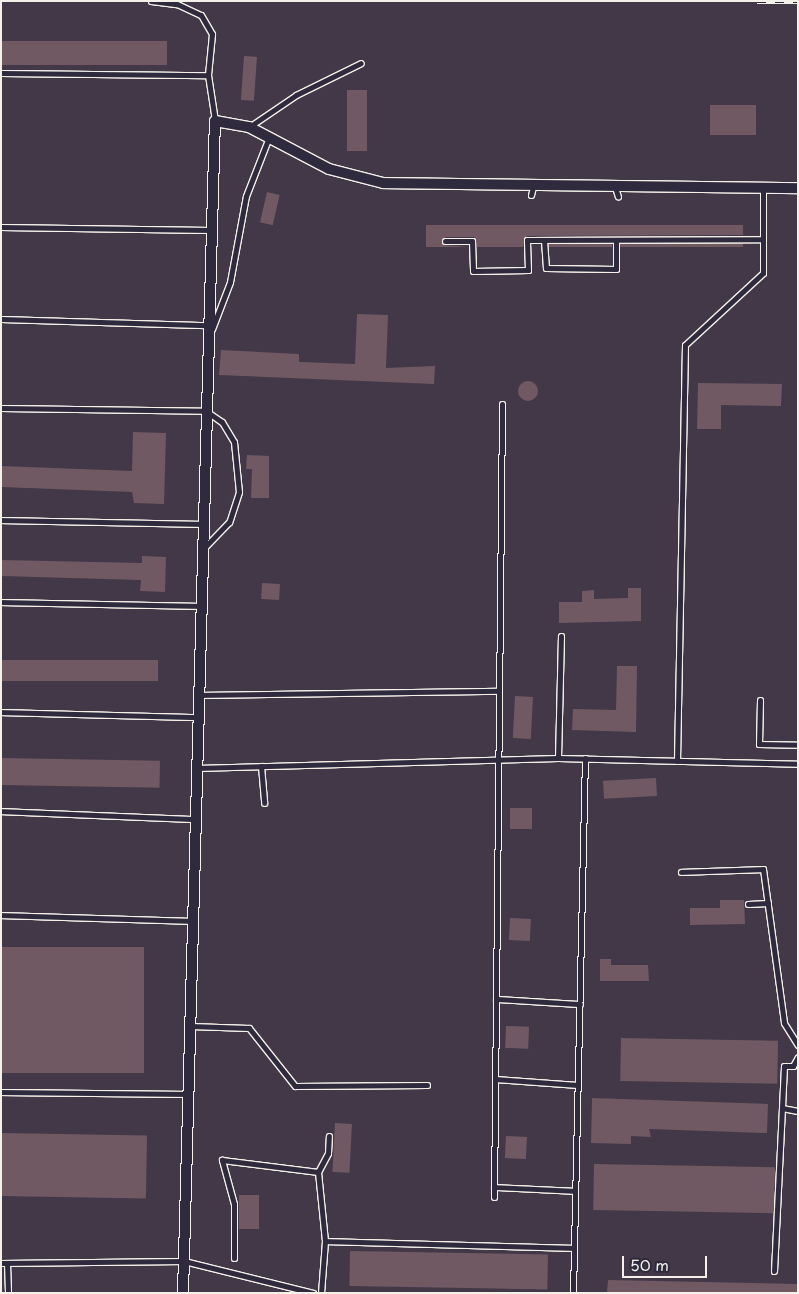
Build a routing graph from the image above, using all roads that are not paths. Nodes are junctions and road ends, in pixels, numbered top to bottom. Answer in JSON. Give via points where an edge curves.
{"nodes":[{"id":1,"x":151,"y":1,"type":"edge"},
{"id":2,"x":361,"y":63,"type":"dead end"},
{"id":3,"x":1,"y":73,"type":"edge"},
{"id":4,"x":208,"y":75,"type":"junction"},
{"id":5,"x":215,"y":121,"type":"junction"},
{"id":6,"x":249,"y":126,"type":"junction"},
{"id":7,"x":270,"y":136,"type":"junction"},
{"id":8,"x":763,"y":188,"type":"junction"},
{"id":9,"x":798,"y":188,"type":"edge"},
{"id":10,"x":1,"y":227,"type":"edge"},
{"id":11,"x":210,"y":230,"type":"junction"},
{"id":12,"x":762,"y":239,"type":"junction"},
{"id":13,"x":544,"y":240,"type":"junction"},
{"id":14,"x":616,"y":240,"type":"junction"},
{"id":15,"x":445,"y":241,"type":"dead end"},
{"id":16,"x":1,"y":319,"type":"edge"},
{"id":17,"x":208,"y":325,"type":"junction"},
{"id":18,"x":207,"y":341,"type":"junction"},
{"id":19,"x":502,"y":404,"type":"dead end"},
{"id":20,"x":1,"y":408,"type":"edge"},
{"id":21,"x":206,"y":411,"type":"junction"},
{"id":22,"x":1,"y":520,"type":"edge"},
{"id":23,"x":203,"y":524,"type":"junction"},
{"id":24,"x":202,"y":550,"type":"junction"},
{"id":25,"x":1,"y":602,"type":"edge"},
{"id":26,"x":200,"y":606,"type":"junction"},
{"id":27,"x":561,"y":636,"type":"dead end"},
{"id":28,"x":499,"y":690,"type":"junction"},
{"id":29,"x":198,"y":695,"type":"junction"},
{"id":30,"x":760,"y":700,"type":"dead end"},
{"id":31,"x":1,"y":712,"type":"edge"},
{"id":32,"x":198,"y":717,"type":"junction"},
{"id":33,"x":798,"y":745,"type":"edge"},
{"id":34,"x":558,"y":758,"type":"junction"},
{"id":35,"x":585,"y":758,"type":"junction"},
{"id":36,"x":498,"y":759,"type":"junction"},
{"id":37,"x":677,"y":761,"type":"junction"},
{"id":38,"x":798,"y":764,"type":"edge"},
{"id":39,"x":261,"y":766,"type":"junction"},
{"id":40,"x":196,"y":768,"type":"junction"},
{"id":41,"x":264,"y":803,"type":"dead end"},
{"id":42,"x":1,"y":811,"type":"edge"},
{"id":43,"x":195,"y":819,"type":"junction"},
{"id":44,"x":681,"y":872,"type":"dead end"},
{"id":45,"x":768,"y":903,"type":"junction"},
{"id":46,"x":748,"y":904,"type":"dead end"},
{"id":47,"x":1,"y":915,"type":"edge"},
{"id":48,"x":192,"y":921,"type":"junction"},
{"id":49,"x":496,"y":999,"type":"junction"},
{"id":50,"x":580,"y":1004,"type":"junction"},
{"id":51,"x":190,"y":1026,"type":"junction"},
{"id":52,"x":798,"y":1045,"type":"edge"},
{"id":53,"x":798,"y":1056,"type":"edge"},
{"id":54,"x":495,"y":1079,"type":"junction"},
{"id":55,"x":578,"y":1084,"type":"junction"},
{"id":56,"x":426,"y":1085,"type":"dead end"},
{"id":57,"x":1,"y":1092,"type":"edge"},
{"id":58,"x":188,"y":1094,"type":"junction"},
{"id":59,"x":782,"y":1108,"type":"junction"},
{"id":60,"x":798,"y":1111,"type":"edge"},
{"id":61,"x":329,"y":1136,"type":"dead end"},
{"id":62,"x":318,"y":1172,"type":"junction"},
{"id":63,"x":494,"y":1187,"type":"junction"},
{"id":64,"x":576,"y":1191,"type":"junction"},
{"id":65,"x":494,"y":1197,"type":"dead end"},
{"id":66,"x":325,"y":1241,"type":"junction"},
{"id":67,"x":574,"y":1248,"type":"junction"},
{"id":68,"x":234,"y":1258,"type":"dead end"},
{"id":69,"x":184,"y":1261,"type":"junction"},
{"id":70,"x":4,"y":1263,"type":"edge"},
{"id":71,"x":774,"y":1271,"type":"dead end"},
{"id":72,"x":311,"y":1292,"type":"edge"},
{"id":73,"x":8,"y":1293,"type":"edge"},
{"id":74,"x":183,"y":1293,"type":"edge"},
{"id":75,"x":321,"y":1293,"type":"edge"},
{"id":76,"x":573,"y":1293,"type":"edge"}],
"edges":[{"from":1,"to":4,"type":"lane","via":[[177,4],[201,14],[212,34]]},
{"from":2,"to":6,"type":"lane","via":[[296,95]]},
{"from":3,"to":4,"type":"lane"},
{"from":4,"to":5,"type":"lane"},
{"from":5,"to":6,"type":"street"},
{"from":5,"to":11,"type":"street"},
{"from":6,"to":7,"type":"street"},
{"from":7,"to":8,"type":"street","via":[[329,169],[383,183],[532,191]]},
{"from":7,"to":18,"type":"lane","via":[[246,196],[230,282]]},
{"from":8,"to":9,"type":"street"},
{"from":8,"to":12,"type":"lane"},
{"from":10,"to":11,"type":"lane"},
{"from":11,"to":17,"type":"street"},
{"from":12,"to":14,"type":"lane"},
{"from":12,"to":37,"type":"lane","via":[[763,273],[685,345]]},
{"from":13,"to":14,"type":"lane"},
{"from":13,"to":14,"type":"lane","via":[[546,268],[616,269]]},
{"from":13,"to":15,"type":"lane","via":[[527,240],[528,270],[473,270],[472,241]]},
{"from":16,"to":17,"type":"lane"},
{"from":17,"to":18,"type":"street"},
{"from":18,"to":21,"type":"street"},
{"from":19,"to":28,"type":"lane"},
{"from":20,"to":21,"type":"lane"},
{"from":21,"to":23,"type":"street"},
{"from":21,"to":24,"type":"lane","via":[[222,422],[234,442],[239,492],[228,522]]},
{"from":22,"to":23,"type":"lane"},
{"from":23,"to":24,"type":"street"},
{"from":24,"to":26,"type":"street"},
{"from":25,"to":26,"type":"lane"},
{"from":26,"to":29,"type":"street"},
{"from":27,"to":34,"type":"lane"},
{"from":28,"to":29,"type":"lane"},
{"from":28,"to":36,"type":"lane"},
{"from":29,"to":32,"type":"street"},
{"from":30,"to":33,"type":"lane","via":[[759,744]]},
{"from":31,"to":32,"type":"lane"},
{"from":32,"to":40,"type":"street"},
{"from":34,"to":35,"type":"lane"},
{"from":34,"to":36,"type":"lane"},
{"from":35,"to":37,"type":"lane"},
{"from":35,"to":50,"type":"lane"},
{"from":36,"to":39,"type":"lane"},
{"from":36,"to":49,"type":"lane"},
{"from":37,"to":38,"type":"lane"},
{"from":39,"to":40,"type":"lane"},
{"from":39,"to":41,"type":"lane"},
{"from":40,"to":43,"type":"street"},
{"from":42,"to":43,"type":"lane"},
{"from":43,"to":48,"type":"street"},
{"from":44,"to":45,"type":"lane","via":[[764,869]]},
{"from":45,"to":46,"type":"lane"},
{"from":45,"to":52,"type":"lane","via":[[784,1023]]},
{"from":47,"to":48,"type":"lane"},
{"from":48,"to":51,"type":"street"},
{"from":49,"to":50,"type":"lane"},
{"from":49,"to":54,"type":"lane"},
{"from":50,"to":55,"type":"lane"},
{"from":51,"to":56,"type":"lane","via":[[248,1028],[295,1086]]},
{"from":51,"to":58,"type":"street"},
{"from":53,"to":59,"type":"lane","via":[[793,1066],[784,1066]]},
{"from":54,"to":55,"type":"lane"},
{"from":54,"to":63,"type":"lane"},
{"from":55,"to":64,"type":"lane"},
{"from":57,"to":58,"type":"lane"},
{"from":58,"to":69,"type":"street"},
{"from":59,"to":60,"type":"lane"},
{"from":59,"to":71,"type":"lane"},
{"from":61,"to":62,"type":"lane","via":[[328,1154]]},
{"from":62,"to":66,"type":"lane"},
{"from":62,"to":68,"type":"lane","via":[[222,1160],[234,1204]]},
{"from":63,"to":64,"type":"lane"},
{"from":63,"to":65,"type":"lane"},
{"from":64,"to":67,"type":"lane"},
{"from":66,"to":67,"type":"lane"},
{"from":66,"to":75,"type":"lane"},
{"from":67,"to":76,"type":"lane"},
{"from":69,"to":70,"type":"lane"},
{"from":69,"to":72,"type":"lane"},
{"from":69,"to":74,"type":"street"},
{"from":70,"to":73,"type":"lane"}]}
